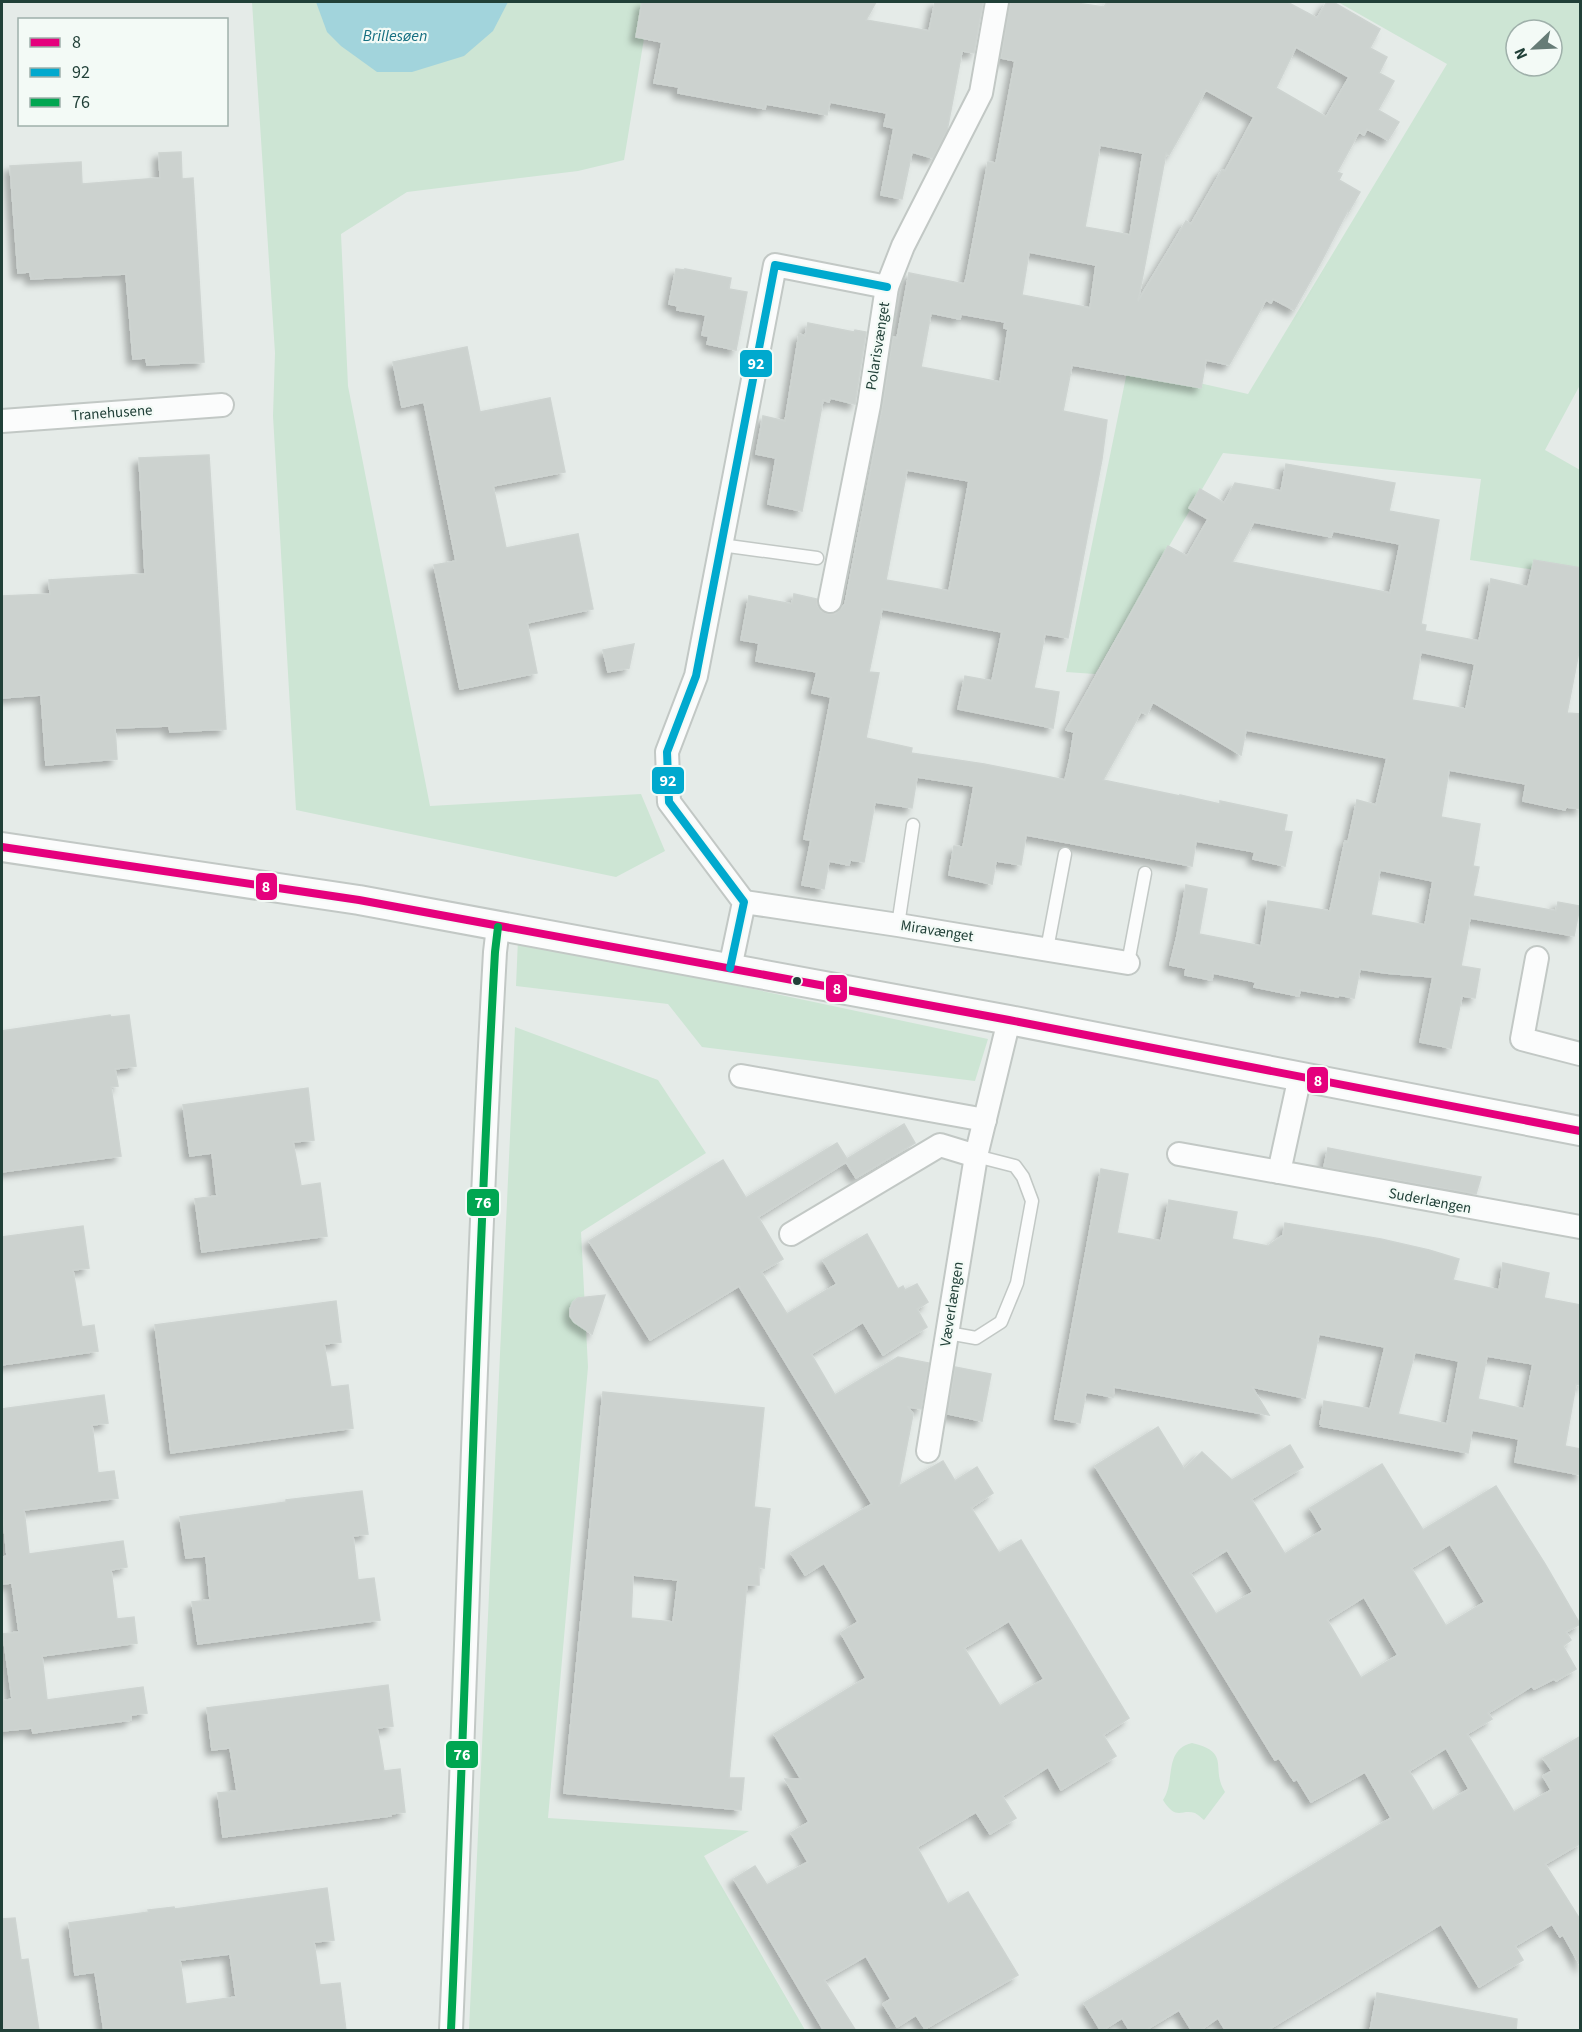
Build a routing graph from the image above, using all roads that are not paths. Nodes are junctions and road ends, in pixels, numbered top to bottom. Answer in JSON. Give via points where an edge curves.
{"nodes":[{"id":1,"x":997,"y":2,"type":"edge"},
{"id":2,"x":887,"y":286,"type":"junction"},
{"id":3,"x":222,"y":405,"type":"dead end"},
{"id":4,"x":2,"y":421,"type":"edge"},
{"id":5,"x":721,"y":545,"type":"junction"},
{"id":6,"x":817,"y":558,"type":"dead end"},
{"id":7,"x":830,"y":601,"type":"dead end"},
{"id":8,"x":913,"y":825,"type":"dead end"},
{"id":9,"x":2,"y":847,"type":"edge"},
{"id":10,"x":1065,"y":854,"type":"dead end"},
{"id":11,"x":1145,"y":873,"type":"dead end"},
{"id":12,"x":744,"y":902,"type":"junction"},
{"id":13,"x":898,"y":925,"type":"junction"},
{"id":14,"x":498,"y":927,"type":"junction"},
{"id":15,"x":1047,"y":949,"type":"junction"},
{"id":16,"x":1537,"y":958,"type":"dead end"},
{"id":17,"x":1128,"y":963,"type":"joint"},
{"id":18,"x":730,"y":968,"type":"junction"},
{"id":19,"x":1009,"y":1020,"type":"junction"},
{"id":20,"x":1581,"y":1054,"type":"edge"},
{"id":21,"x":741,"y":1076,"type":"dead end"},
{"id":22,"x":1300,"y":1076,"type":"junction"},
{"id":23,"x":985,"y":1120,"type":"junction"},
{"id":24,"x":1581,"y":1131,"type":"edge"},
{"id":25,"x":1179,"y":1154,"type":"dead end"},
{"id":26,"x":976,"y":1156,"type":"junction"},
{"id":27,"x":1279,"y":1172,"type":"junction"},
{"id":28,"x":1581,"y":1227,"type":"edge"},
{"id":29,"x":791,"y":1234,"type":"dead end"},
{"id":30,"x":948,"y":1333,"type":"junction"},
{"id":31,"x":928,"y":1451,"type":"dead end"},
{"id":32,"x":451,"y":2031,"type":"edge"}],
"edges":[{"from":1,"to":2,"type":"street","name":"Polarisvænget","via":[[981,93],[903,246]]},
{"from":2,"to":5,"type":"street","via":[[775,265]]},
{"from":2,"to":7,"type":"street","name":"Polarisvænget","via":[[869,405]]},
{"from":3,"to":4,"type":"street","name":"Tranehusene"},
{"from":5,"to":6,"type":"lane"},
{"from":5,"to":12,"type":"street","via":[[696,676],[667,752],[669,802]]},
{"from":8,"to":13,"type":"lane"},
{"from":9,"to":14,"type":"street","via":[[359,900]]},
{"from":10,"to":15,"type":"lane"},
{"from":11,"to":17,"type":"lane"},
{"from":12,"to":13,"type":"street","name":"Miravænget"},
{"from":12,"to":18,"type":"street"},
{"from":13,"to":15,"type":"street","name":"Miravænget"},
{"from":14,"to":18,"type":"street"},
{"from":14,"to":32,"type":"street","via":[[484,1138]]},
{"from":15,"to":17,"type":"street","name":"Miravænget"},
{"from":16,"to":20,"type":"street","via":[[1522,1040]]},
{"from":18,"to":19,"type":"street"},
{"from":19,"to":22,"type":"street"},
{"from":19,"to":23,"type":"street","name":"Væverlængen"},
{"from":21,"to":23,"type":"street"},
{"from":22,"to":24,"type":"street"},
{"from":22,"to":27,"type":"street"},
{"from":23,"to":26,"type":"street","name":"Væverlængen"},
{"from":25,"to":27,"type":"street","name":"Suderlængen"},
{"from":26,"to":29,"type":"street","via":[[940,1145]]},
{"from":26,"to":30,"type":"street","name":"Væverlængen"},
{"from":26,"to":30,"type":"lane","via":[[1015,1166],[1032,1201],[1017,1283],[1001,1322],[976,1338]]},
{"from":27,"to":28,"type":"street","name":"Suderlængen"},
{"from":30,"to":31,"type":"street","name":"Væverlængen"}]}
